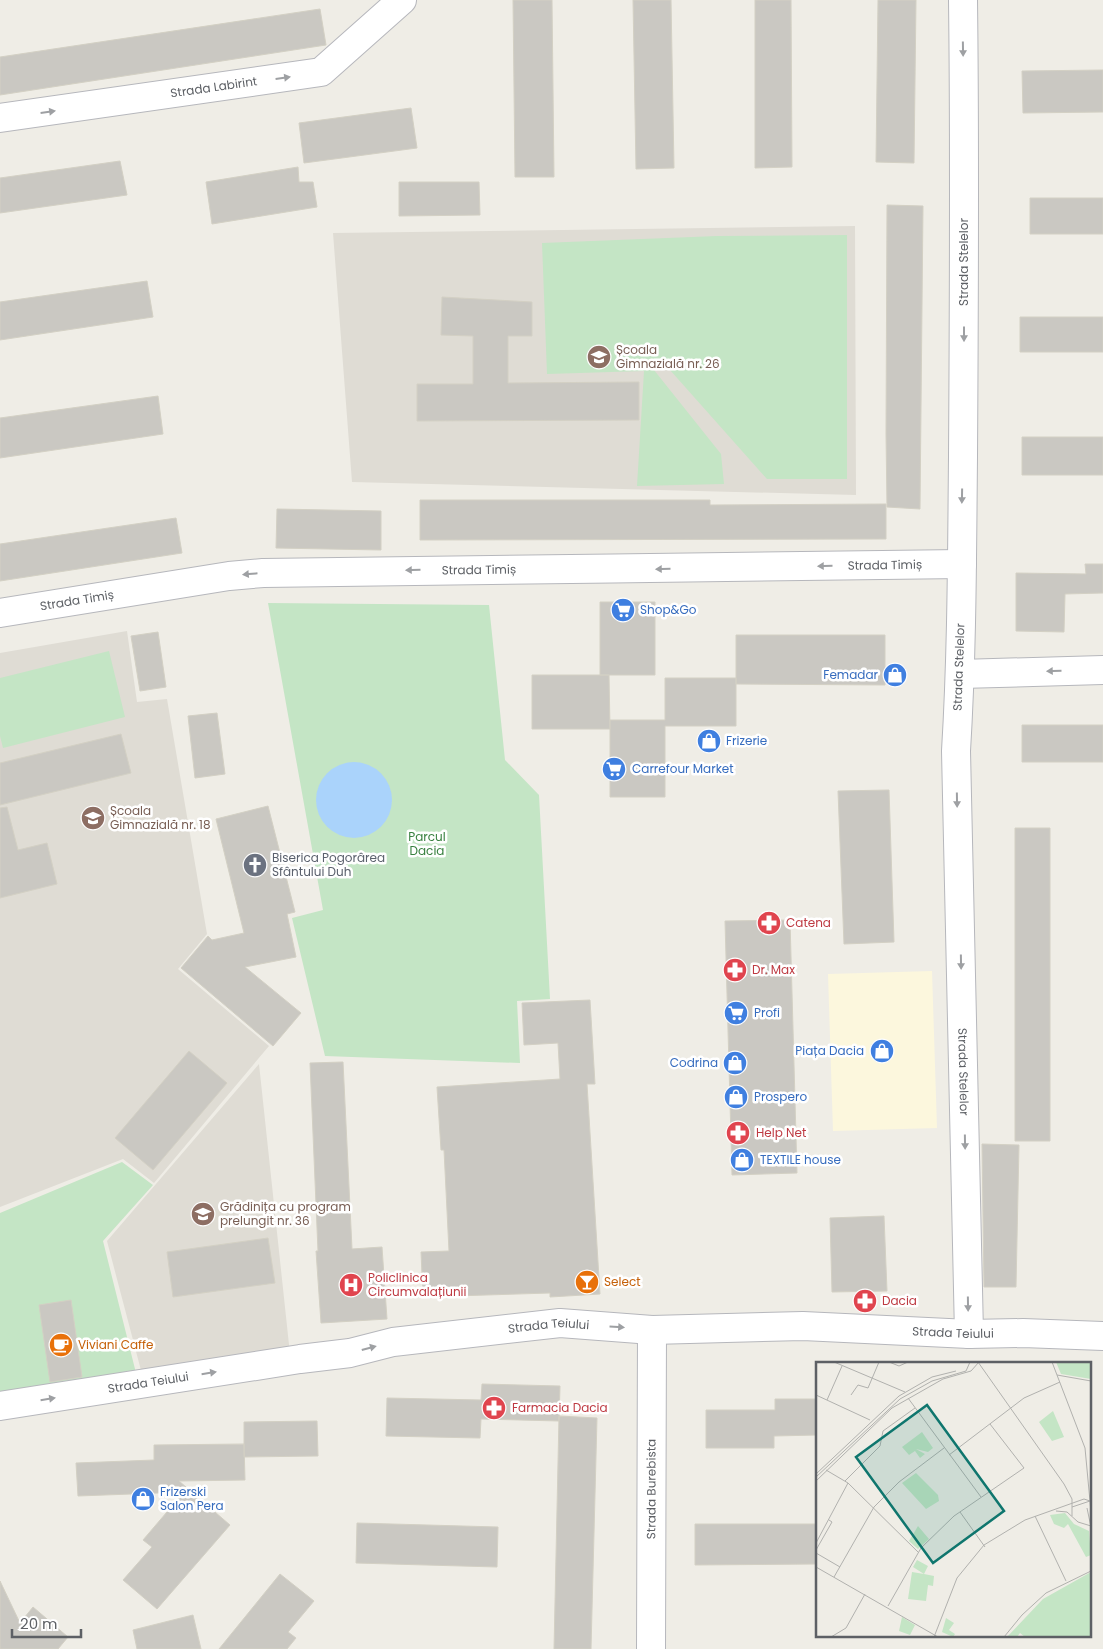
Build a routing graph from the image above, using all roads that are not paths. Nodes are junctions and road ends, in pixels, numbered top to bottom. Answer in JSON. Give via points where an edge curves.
{"nodes":[{"id":1,"x":402,"y":0,"type":"edge"},
{"id":2,"x":963,"y":0,"type":"edge"},
{"id":3,"x":0,"y":118,"type":"edge"},
{"id":4,"x":962,"y":564,"type":"junction"},
{"id":5,"x":0,"y":613,"type":"edge"},
{"id":6,"x":1103,"y":670,"type":"edge"},
{"id":7,"x":960,"y":674,"type":"junction"},
{"id":8,"x":652,"y":1330,"type":"junction"},
{"id":9,"x":969,"y":1334,"type":"junction"},
{"id":10,"x":1103,"y":1336,"type":"edge"},
{"id":11,"x":0,"y":1406,"type":"edge"},
{"id":12,"x":651,"y":1649,"type":"edge"}],
"edges":[{"from":3,"to":1,"type":"street","name":"Strada Labirint","one_way":true,"via":[[321,72]]},
{"from":2,"to":4,"type":"street","name":"Strada Stelelor","one_way":true},
{"from":4,"to":5,"type":"street","name":"Strada Timiș","one_way":true,"via":[[263,573]]},
{"from":4,"to":7,"type":"street","name":"Strada Stelelor"},
{"from":6,"to":7,"type":"street","one_way":true},
{"from":7,"to":9,"type":"street","name":"Strada Stelelor","one_way":true,"via":[[956,751]]},
{"from":8,"to":9,"type":"street","name":"Strada Teiului","via":[[803,1326]]},
{"from":11,"to":8,"type":"street","name":"Strada Teiului","one_way":true,"via":[[350,1353],[393,1342],[560,1323]]},
{"from":8,"to":12,"type":"street","name":"Strada Burebista"},
{"from":9,"to":10,"type":"street","name":"Strada Teiului"}]}
